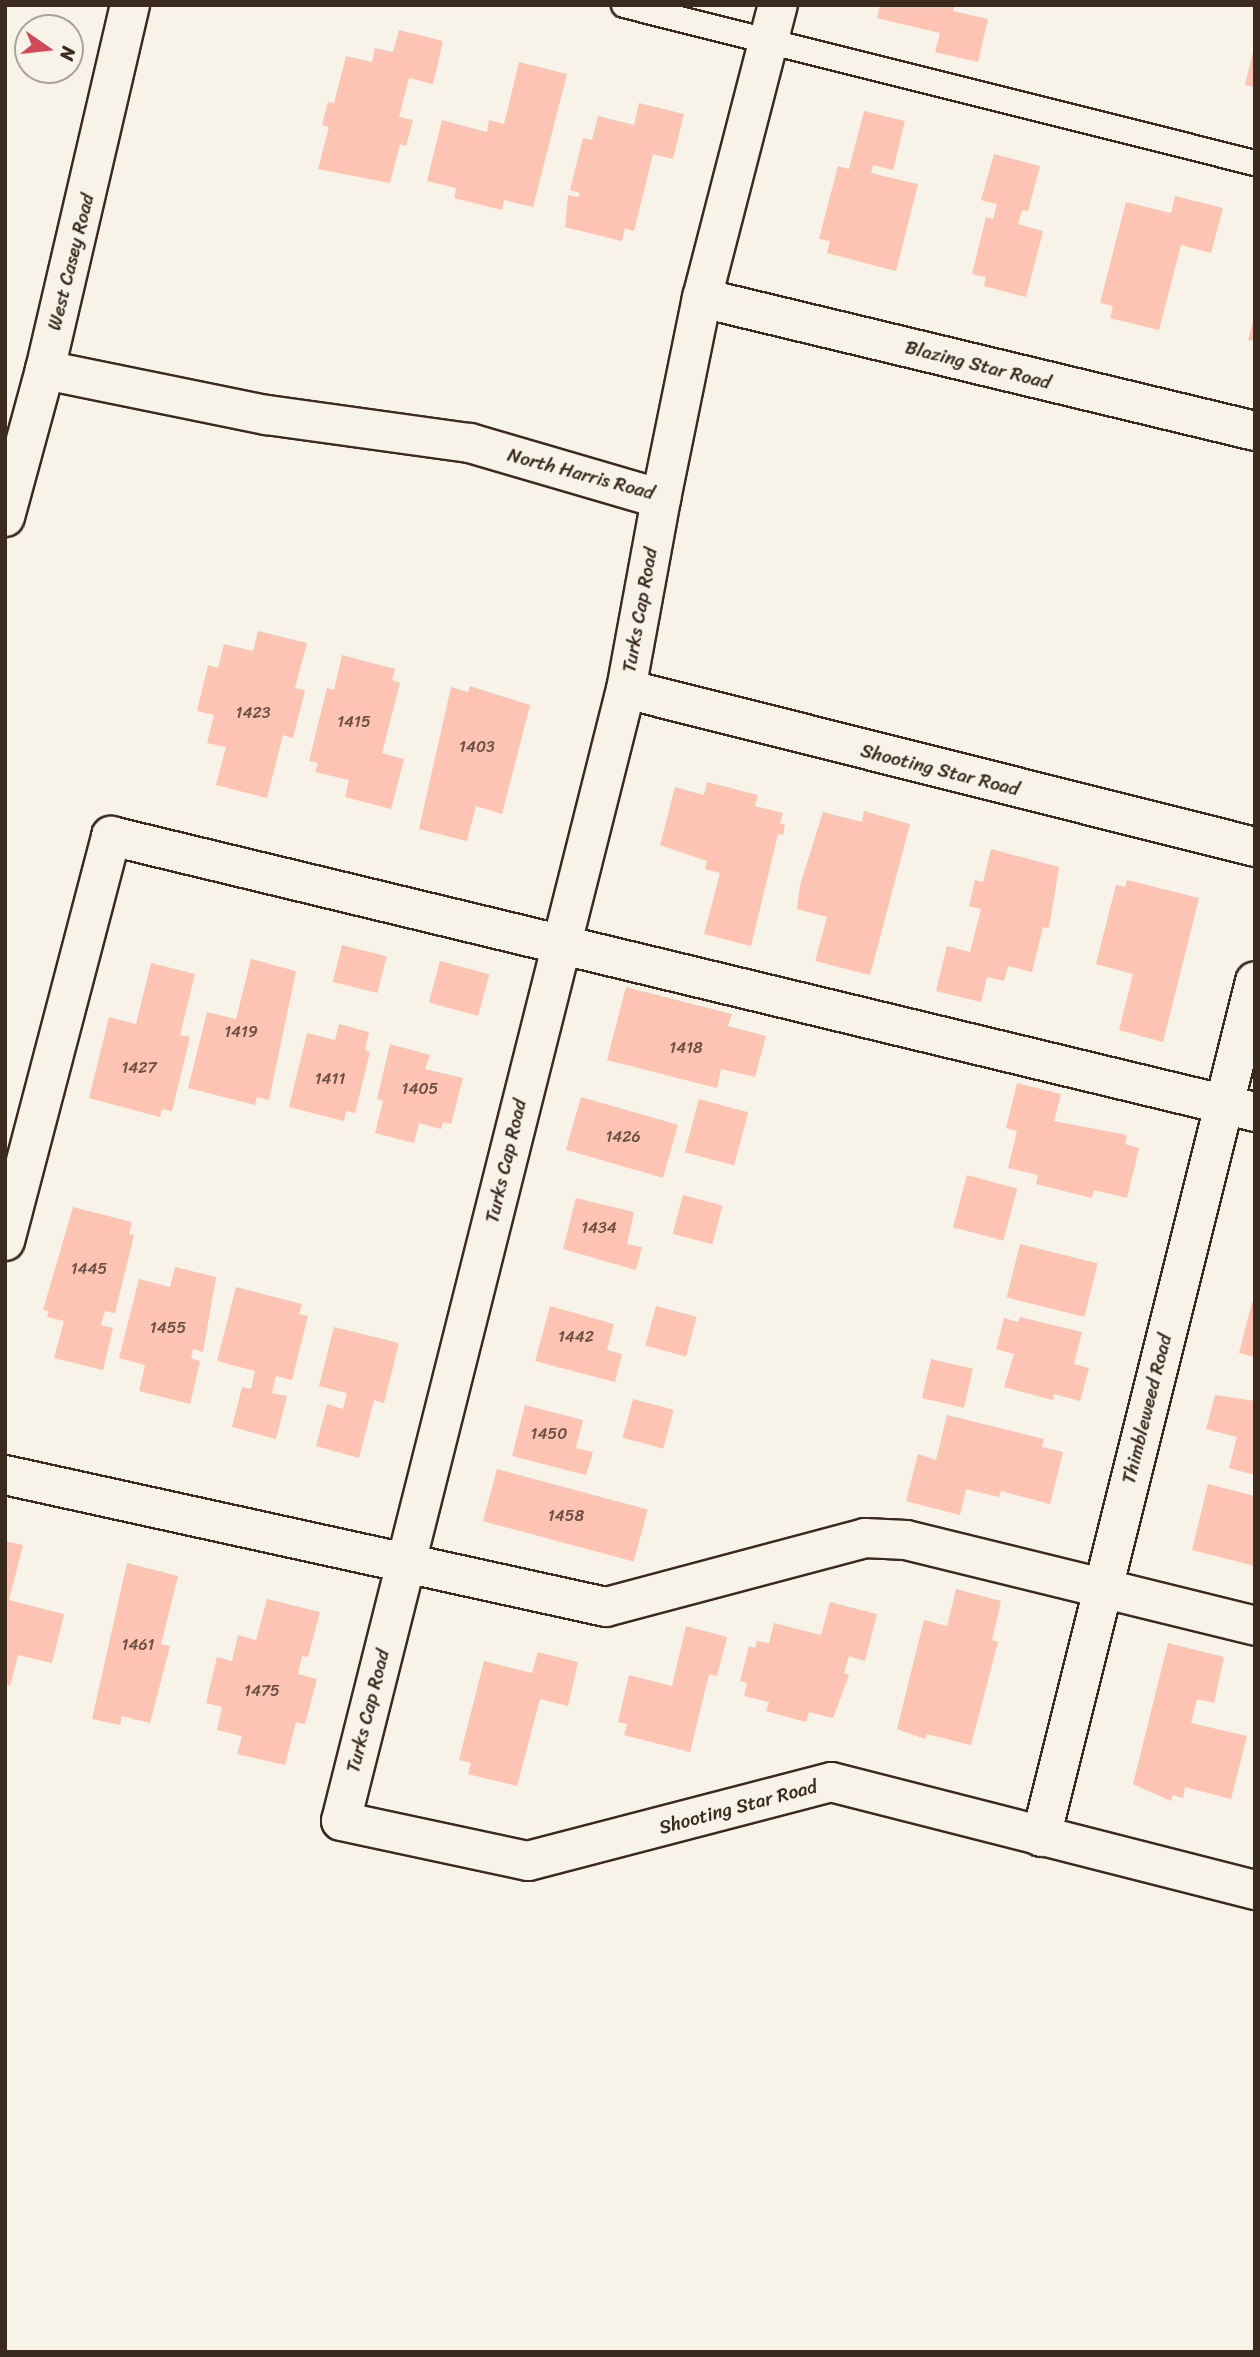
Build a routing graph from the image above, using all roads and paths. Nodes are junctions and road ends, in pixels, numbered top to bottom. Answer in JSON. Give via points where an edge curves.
{"nodes":[{"id":1,"x":130,"y":5,"type":"edge"},
{"id":2,"x":624,"y":5,"type":"edge"},
{"id":3,"x":774,"y":23,"type":"edge"},
{"id":4,"x":1255,"y":163,"type":"edge"},
{"id":5,"x":702,"y":298,"type":"junction"},
{"id":6,"x":45,"y":370,"type":"junction"},
{"id":7,"x":1255,"y":432,"type":"edge"},
{"id":8,"x":661,"y":499,"type":"junction"},
{"id":9,"x":5,"y":517,"type":"edge"},
{"id":10,"x":625,"y":689,"type":"junction"},
{"id":11,"x":1255,"y":847,"type":"edge"},
{"id":12,"x":559,"y":941,"type":"junction"},
{"id":13,"x":1255,"y":981,"type":"edge"},
{"id":14,"x":1239,"y":1108,"type":"edge"},
{"id":15,"x":5,"y":1241,"type":"edge"},
{"id":16,"x":5,"y":1475,"type":"edge"},
{"id":17,"x":405,"y":1562,"type":"junction"},
{"id":18,"x":1103,"y":1587,"type":"junction"},
{"id":19,"x":1255,"y":1626,"type":"edge"},
{"id":20,"x":341,"y":1821,"type":"joint"},
{"id":21,"x":1041,"y":1837,"type":"junction"},
{"id":22,"x":1255,"y":1890,"type":"edge"}],
"edges":[{"from":1,"to":6,"type":"street","name":"West Casey Road"},
{"from":2,"to":3,"type":"lane"},
{"from":3,"to":4,"type":"lane"},
{"from":3,"to":5,"type":"street","name":"North Harris Road"},
{"from":5,"to":7,"type":"street","name":"Blazing Star Road"},
{"from":5,"to":8,"type":"street","name":"North Harris Road"},
{"from":6,"to":8,"type":"street","name":"North Harris Road","via":[[267,415],[470,443]]},
{"from":6,"to":9,"type":"street","name":"West Casey Road"},
{"from":8,"to":10,"type":"street","name":"Turks Cap Road"},
{"from":10,"to":11,"type":"street","name":"Shooting Star Road"},
{"from":10,"to":12,"type":"street","name":"Turks Cap Road"},
{"from":12,"to":14,"type":"street"},
{"from":12,"to":15,"type":"street","via":[[111,836]]},
{"from":12,"to":17,"type":"street","name":"Turks Cap Road"},
{"from":13,"to":14,"type":"street","name":"Thimbleweed Road"},
{"from":14,"to":18,"type":"street","name":"Thimbleweed Road"},
{"from":16,"to":17,"type":"street"},
{"from":17,"to":18,"type":"street","via":[[606,1607],[865,1538],[906,1540]]},
{"from":17,"to":20,"type":"street","name":"Turks Cap Road"},
{"from":18,"to":19,"type":"street"},
{"from":18,"to":21,"type":"street","name":"Thimbleweed Road"},
{"from":20,"to":21,"type":"street","name":"Shooting Star Road","via":[[528,1861],[831,1782]]},
{"from":21,"to":22,"type":"street","name":"Shooting Star Road"}]}
